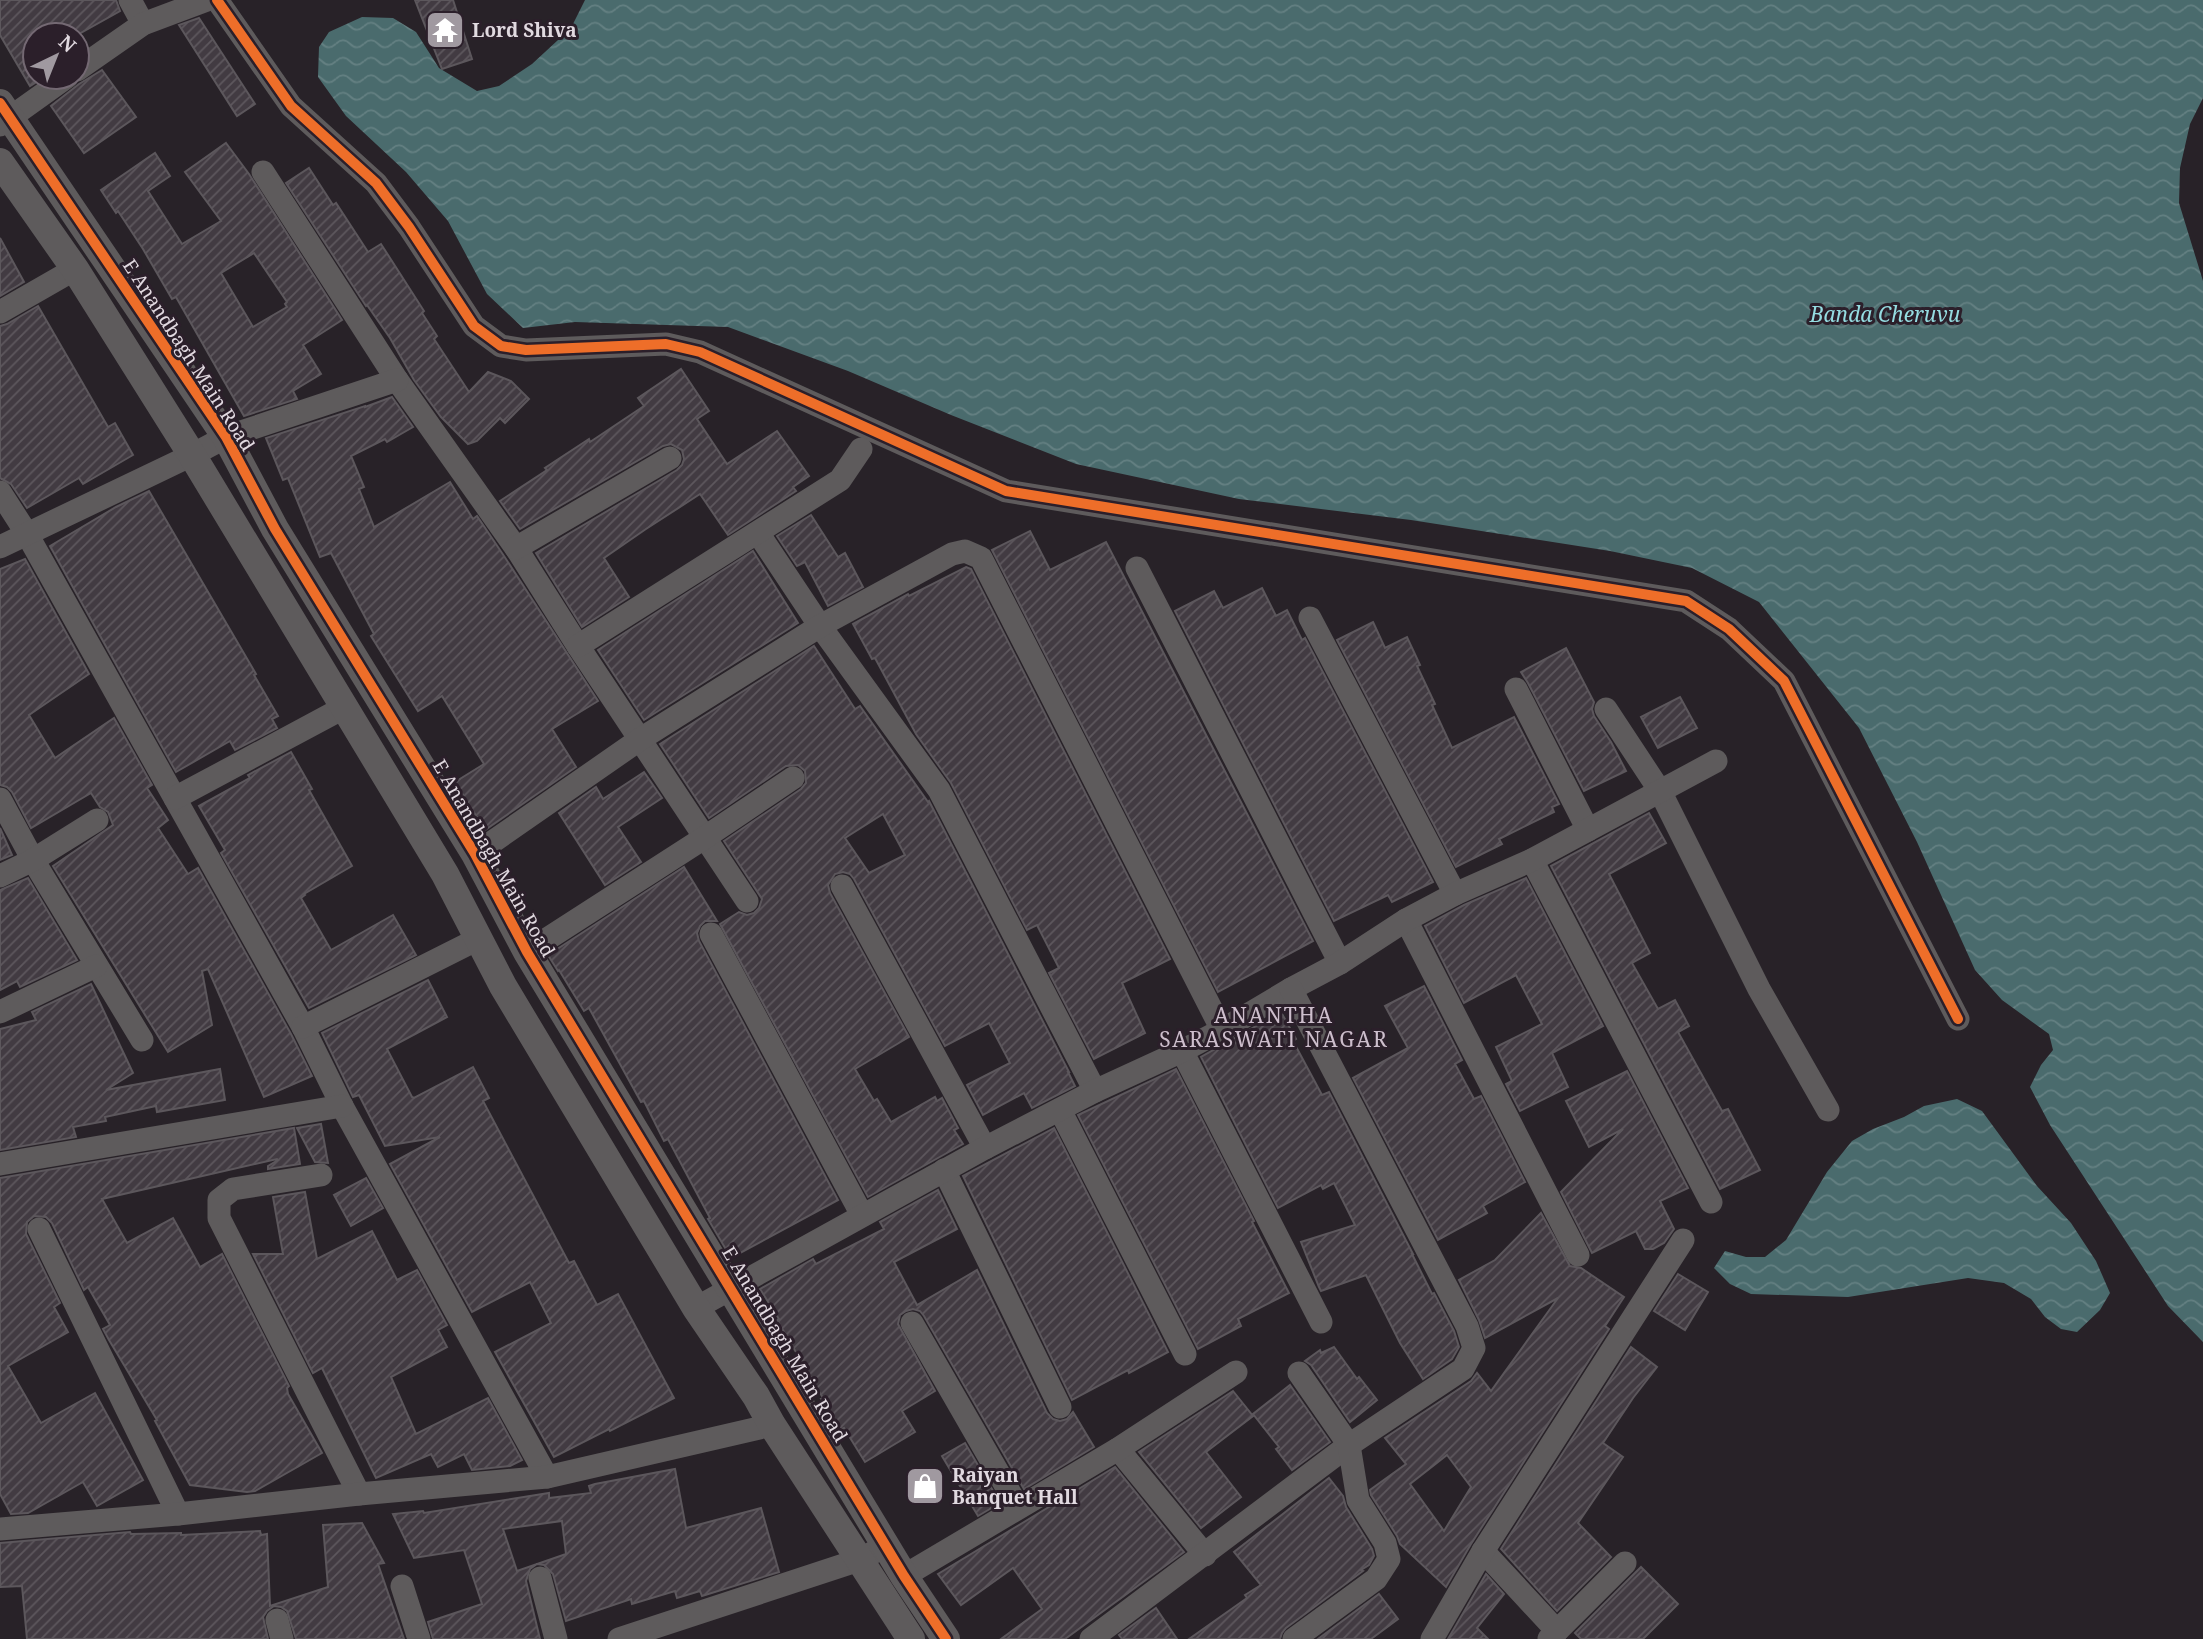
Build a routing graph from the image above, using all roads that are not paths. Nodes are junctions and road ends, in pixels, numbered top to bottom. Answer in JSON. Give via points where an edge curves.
{"nodes":[{"id":1,"x":130,"y":0,"type":"edge"},
{"id":2,"x":207,"y":0,"type":"edge"},
{"id":3,"x":216,"y":0,"type":"edge"},
{"id":4,"x":143,"y":24,"type":"junction"},
{"id":5,"x":91,"y":60,"type":"edge"},
{"id":6,"x":43,"y":91,"type":"edge"},
{"id":7,"x":3,"y":115,"type":"edge"},
{"id":8,"x":0,"y":162,"type":"edge"},
{"id":9,"x":263,"y":172,"type":"dead end"},
{"id":10,"x":75,"y":269,"type":"junction"},
{"id":11,"x":0,"y":312,"type":"edge"},
{"id":12,"x":397,"y":380,"type":"junction"},
{"id":13,"x":226,"y":437,"type":"junction"},
{"id":14,"x":861,"y":449,"type":"dead end"},
{"id":15,"x":192,"y":455,"type":"junction"},
{"id":16,"x":670,"y":458,"type":"dead end"},
{"id":17,"x":0,"y":492,"type":"edge"},
{"id":18,"x":758,"y":533,"type":"junction"},
{"id":19,"x":27,"y":534,"type":"junction"},
{"id":20,"x":0,"y":547,"type":"edge"},
{"id":21,"x":516,"y":548,"type":"junction"},
{"id":22,"x":1137,"y":568,"type":"dead end"},
{"id":23,"x":1310,"y":618,"type":"dead end"},
{"id":24,"x":820,"y":626,"type":"junction"},
{"id":25,"x":578,"y":646,"type":"junction"},
{"id":26,"x":1516,"y":689,"type":"dead end"},
{"id":27,"x":345,"y":707,"type":"junction"},
{"id":28,"x":1606,"y":709,"type":"dead end"},
{"id":29,"x":639,"y":740,"type":"junction"},
{"id":30,"x":1716,"y":761,"type":"dead end"},
{"id":31,"x":793,"y":778,"type":"dead end"},
{"id":32,"x":1660,"y":791,"type":"junction"},
{"id":33,"x":175,"y":798,"type":"junction"},
{"id":34,"x":0,"y":799,"type":"edge"},
{"id":35,"x":97,"y":820,"type":"dead end"},
{"id":36,"x":1588,"y":830,"type":"junction"},
{"id":37,"x":705,"y":838,"type":"junction"},
{"id":38,"x":475,"y":854,"type":"junction"},
{"id":39,"x":33,"y":860,"type":"junction"},
{"id":40,"x":1532,"y":860,"type":"junction"},
{"id":41,"x":0,"y":876,"type":"edge"},
{"id":42,"x":842,"y":887,"type":"dead end"},
{"id":43,"x":1455,"y":894,"type":"junction"},
{"id":44,"x":747,"y":901,"type":"dead end"},
{"id":45,"x":1406,"y":920,"type":"junction"},
{"id":46,"x":711,"y":934,"type":"dead end"},
{"id":47,"x":478,"y":940,"type":"junction"},
{"id":48,"x":527,"y":952,"type":"junction"},
{"id":49,"x":1340,"y":963,"type":"junction"},
{"id":50,"x":96,"y":966,"type":"junction"},
{"id":51,"x":1291,"y":989,"type":"junction"},
{"id":52,"x":0,"y":1012,"type":"edge"},
{"id":53,"x":1958,"y":1019,"type":"dead end"},
{"id":54,"x":303,"y":1027,"type":"junction"},
{"id":55,"x":1222,"y":1030,"type":"junction"},
{"id":56,"x":142,"y":1040,"type":"dead end"},
{"id":57,"x":1182,"y":1051,"type":"junction"},
{"id":58,"x":1096,"y":1091,"type":"junction"},
{"id":59,"x":342,"y":1106,"type":"junction"},
{"id":60,"x":1060,"y":1110,"type":"junction"},
{"id":61,"x":1828,"y":1110,"type":"dead end"},
{"id":62,"x":985,"y":1148,"type":"junction"},
{"id":63,"x":0,"y":1164,"type":"edge"},
{"id":64,"x":944,"y":1170,"type":"junction"},
{"id":65,"x":321,"y":1175,"type":"dead end"},
{"id":66,"x":1711,"y":1202,"type":"dead end"},
{"id":67,"x":862,"y":1214,"type":"junction"},
{"id":68,"x":39,"y":1229,"type":"dead end"},
{"id":69,"x":1683,"y":1240,"type":"dead end"},
{"id":70,"x":1578,"y":1255,"type":"dead end"},
{"id":71,"x":730,"y":1288,"type":"junction"},
{"id":72,"x":696,"y":1308,"type":"junction"},
{"id":73,"x":1321,"y":1322,"type":"dead end"},
{"id":74,"x":912,"y":1323,"type":"dead end"},
{"id":75,"x":1185,"y":1353,"type":"dead end"},
{"id":76,"x":1236,"y":1373,"type":"dead end"},
{"id":77,"x":1299,"y":1373,"type":"dead end"},
{"id":78,"x":1060,"y":1407,"type":"dead end"},
{"id":79,"x":772,"y":1425,"type":"junction"},
{"id":80,"x":1349,"y":1445,"type":"junction"},
{"id":81,"x":1118,"y":1449,"type":"junction"},
{"id":82,"x":547,"y":1477,"type":"junction"},
{"id":83,"x":359,"y":1494,"type":"junction"},
{"id":84,"x":1018,"y":1507,"type":"junction"},
{"id":85,"x":178,"y":1514,"type":"junction"},
{"id":86,"x":1,"y":1525,"type":"edge"},
{"id":87,"x":885,"y":1545,"type":"junction"},
{"id":88,"x":1483,"y":1551,"type":"junction"},
{"id":89,"x":1205,"y":1555,"type":"junction"},
{"id":90,"x":859,"y":1560,"type":"junction"},
{"id":91,"x":1625,"y":1563,"type":"dead end"},
{"id":92,"x":904,"y":1576,"type":"junction"},
{"id":93,"x":540,"y":1578,"type":"dead end"},
{"id":94,"x":401,"y":1586,"type":"dead end"},
{"id":95,"x":1553,"y":1635,"type":"edge"},
{"id":96,"x":419,"y":1639,"type":"edge"},
{"id":97,"x":556,"y":1639,"type":"edge"},
{"id":98,"x":619,"y":1639,"type":"edge"},
{"id":99,"x":911,"y":1639,"type":"edge"},
{"id":100,"x":946,"y":1639,"type":"edge"},
{"id":101,"x":1091,"y":1639,"type":"edge"},
{"id":102,"x":1293,"y":1639,"type":"edge"},
{"id":103,"x":1432,"y":1639,"type":"edge"}],
"edges":[{"from":1,"to":4,"type":"street"},
{"from":2,"to":4,"type":"street"},
{"from":3,"to":53,"type":"street","via":[[291,106],[376,183],[474,326],[501,346],[526,350],[666,344],[700,352],[1006,491],[1686,601],[1729,629],[1784,681]]},
{"from":4,"to":5,"type":"street"},
{"from":6,"to":7,"type":"street"},
{"from":7,"to":13,"type":"street","name":"E Anandbagh Main Road"},
{"from":8,"to":10,"type":"street"},
{"from":9,"to":12,"type":"street"},
{"from":10,"to":11,"type":"street"},
{"from":10,"to":15,"type":"street"},
{"from":12,"to":13,"type":"street"},
{"from":12,"to":21,"type":"street"},
{"from":13,"to":15,"type":"street"},
{"from":13,"to":38,"type":"street","name":"E Anandbagh Main Road","via":[[275,529]]},
{"from":14,"to":18,"type":"street","via":[[840,480]]},
{"from":15,"to":19,"type":"street"},
{"from":15,"to":27,"type":"street"},
{"from":16,"to":21,"type":"street"},
{"from":17,"to":19,"type":"street"},
{"from":18,"to":24,"type":"street"},
{"from":18,"to":25,"type":"street"},
{"from":19,"to":20,"type":"street"},
{"from":19,"to":33,"type":"street"},
{"from":21,"to":25,"type":"street"},
{"from":22,"to":49,"type":"street"},
{"from":23,"to":43,"type":"street"},
{"from":24,"to":29,"type":"street"},
{"from":24,"to":55,"type":"street","via":[[952,554],[965,551],[981,558]]},
{"from":24,"to":58,"type":"street","via":[[939,789]]},
{"from":25,"to":29,"type":"street"},
{"from":26,"to":36,"type":"street"},
{"from":27,"to":33,"type":"street"},
{"from":27,"to":47,"type":"street","via":[[445,874]]},
{"from":28,"to":32,"type":"street"},
{"from":29,"to":37,"type":"street"},
{"from":29,"to":38,"type":"street"},
{"from":30,"to":32,"type":"street"},
{"from":31,"to":37,"type":"street"},
{"from":32,"to":36,"type":"street"},
{"from":32,"to":61,"type":"street","via":[[1759,989]]},
{"from":33,"to":54,"type":"street"},
{"from":34,"to":39,"type":"street"},
{"from":35,"to":39,"type":"street"},
{"from":36,"to":40,"type":"street"},
{"from":37,"to":44,"type":"street"},
{"from":37,"to":48,"type":"street"},
{"from":38,"to":48,"type":"street","name":"E Anandbagh Main Road"},
{"from":39,"to":41,"type":"street"},
{"from":39,"to":50,"type":"street"},
{"from":40,"to":43,"type":"street"},
{"from":40,"to":66,"type":"street"},
{"from":42,"to":62,"type":"street"},
{"from":43,"to":45,"type":"street"},
{"from":45,"to":49,"type":"street"},
{"from":45,"to":70,"type":"street"},
{"from":46,"to":67,"type":"street"},
{"from":47,"to":54,"type":"street"},
{"from":47,"to":72,"type":"street"},
{"from":48,"to":71,"type":"street","name":"E Anandbagh Main Road"},
{"from":49,"to":51,"type":"street"},
{"from":50,"to":52,"type":"street"},
{"from":50,"to":56,"type":"street"},
{"from":51,"to":55,"type":"street"},
{"from":51,"to":80,"type":"street","via":[[1467,1326],[1474,1348],[1463,1369]]},
{"from":54,"to":59,"type":"street"},
{"from":55,"to":57,"type":"street"},
{"from":57,"to":58,"type":"street"},
{"from":57,"to":73,"type":"street"},
{"from":58,"to":60,"type":"street"},
{"from":59,"to":63,"type":"street"},
{"from":59,"to":82,"type":"street"},
{"from":60,"to":62,"type":"street"},
{"from":60,"to":75,"type":"street"},
{"from":62,"to":64,"type":"street"},
{"from":64,"to":67,"type":"street"},
{"from":64,"to":78,"type":"street"},
{"from":65,"to":83,"type":"street","via":[[233,1189],[219,1200],[219,1218]]},
{"from":67,"to":71,"type":"street"},
{"from":68,"to":85,"type":"street"},
{"from":69,"to":88,"type":"street"},
{"from":71,"to":72,"type":"street"},
{"from":71,"to":87,"type":"street","name":"E Anandbagh Main Road"},
{"from":72,"to":79,"type":"street"},
{"from":74,"to":84,"type":"street"},
{"from":76,"to":81,"type":"street"},
{"from":77,"to":80,"type":"street"},
{"from":79,"to":82,"type":"street"},
{"from":79,"to":90,"type":"street"},
{"from":80,"to":89,"type":"street"},
{"from":80,"to":102,"type":"street","via":[[1358,1500],[1385,1543],[1389,1559],[1376,1579]]},
{"from":81,"to":84,"type":"street"},
{"from":81,"to":89,"type":"street"},
{"from":82,"to":83,"type":"street"},
{"from":83,"to":85,"type":"street"},
{"from":84,"to":92,"type":"street"},
{"from":85,"to":86,"type":"street"},
{"from":87,"to":90,"type":"street"},
{"from":87,"to":92,"type":"street","name":"E Anandbagh Main Road"},
{"from":88,"to":95,"type":"street"},
{"from":88,"to":103,"type":"street"},
{"from":89,"to":101,"type":"street"},
{"from":90,"to":98,"type":"street"},
{"from":90,"to":99,"type":"street"},
{"from":91,"to":95,"type":"street"},
{"from":92,"to":100,"type":"street","name":"E Anandbagh Main Road"},
{"from":93,"to":97,"type":"street"},
{"from":94,"to":96,"type":"street"}]}
